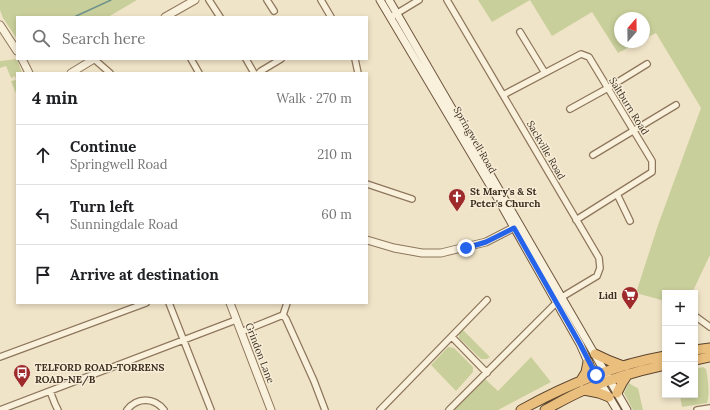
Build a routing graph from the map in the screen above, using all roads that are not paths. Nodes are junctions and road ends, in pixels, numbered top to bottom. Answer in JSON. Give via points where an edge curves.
{"nodes":[{"id":1,"x":195,"y":0,"type":"edge"},
{"id":2,"x":209,"y":0,"type":"edge"},
{"id":3,"x":267,"y":0,"type":"edge"},
{"id":4,"x":320,"y":0,"type":"edge"},
{"id":5,"x":380,"y":0,"type":"edge"},
{"id":6,"x":389,"y":0,"type":"edge"},
{"id":7,"x":419,"y":0,"type":"edge"},
{"id":8,"x":447,"y":0,"type":"edge"},
{"id":9,"x":274,"y":11,"type":"dead end"},
{"id":10,"x":394,"y":15,"type":"junction"},
{"id":11,"x":167,"y":16,"type":"edge"},
{"id":12,"x":219,"y":16,"type":"edge"},
{"id":13,"x":330,"y":16,"type":"edge"},
{"id":14,"x":0,"y":25,"type":"edge"},
{"id":15,"x":520,"y":32,"type":"dead end"},
{"id":16,"x":16,"y":49,"type":"edge"},
{"id":17,"x":22,"y":60,"type":"edge"},
{"id":18,"x":92,"y":60,"type":"edge"},
{"id":19,"x":95,"y":60,"type":"edge"},
{"id":20,"x":192,"y":60,"type":"edge"},
{"id":21,"x":247,"y":60,"type":"edge"},
{"id":22,"x":279,"y":60,"type":"edge"},
{"id":23,"x":355,"y":60,"type":"edge"},
{"id":24,"x":647,"y":64,"type":"dead end"},
{"id":25,"x":28,"y":72,"type":"edge"},
{"id":26,"x":73,"y":72,"type":"edge"},
{"id":27,"x":109,"y":72,"type":"edge"},
{"id":28,"x":198,"y":72,"type":"edge"},
{"id":29,"x":253,"y":72,"type":"edge"},
{"id":30,"x":260,"y":72,"type":"edge"},
{"id":31,"x":358,"y":72,"type":"edge"},
{"id":32,"x":545,"y":73,"type":"junction"},
{"id":33,"x":608,"y":88,"type":"junction"},
{"id":34,"x":503,"y":95,"type":"junction"},
{"id":35,"x":676,"y":105,"type":"dead end"},
{"id":36,"x":570,"y":109,"type":"dead end"},
{"id":37,"x":634,"y":130,"type":"junction"},
{"id":38,"x":593,"y":155,"type":"dead end"},
{"id":39,"x":368,"y":184,"type":"edge"},
{"id":40,"x":617,"y":194,"type":"junction"},
{"id":41,"x":412,"y":199,"type":"dead end"},
{"id":42,"x":576,"y":220,"type":"junction"},
{"id":43,"x":630,"y":221,"type":"dead end"},
{"id":44,"x":517,"y":226,"type":"junction"},
{"id":45,"x":368,"y":240,"type":"edge"},
{"id":46,"x":562,"y":297,"type":"junction"},
{"id":47,"x":487,"y":300,"type":"dead end"},
{"id":48,"x":556,"y":303,"type":"junction"},
{"id":49,"x":143,"y":304,"type":"edge"},
{"id":50,"x":169,"y":304,"type":"edge"},
{"id":51,"x":230,"y":304,"type":"edge"},
{"id":52,"x":287,"y":304,"type":"edge"},
{"id":53,"x":282,"y":315,"type":"junction"},
{"id":54,"x":698,"y":318,"type":"edge"},
{"id":55,"x":236,"y":320,"type":"junction"},
{"id":56,"x":710,"y":327,"type":"edge"},
{"id":57,"x":241,"y":332,"type":"junction"},
{"id":58,"x":452,"y":337,"type":"junction"},
{"id":59,"x":184,"y":340,"type":"junction"},
{"id":60,"x":710,"y":349,"type":"edge"},
{"id":61,"x":698,"y":350,"type":"edge"},
{"id":62,"x":595,"y":354,"type":"junction"},
{"id":63,"x":0,"y":357,"type":"edge"},
{"id":64,"x":662,"y":357,"type":"edge"},
{"id":65,"x":710,"y":357,"type":"edge"},
{"id":66,"x":698,"y":359,"type":"edge"},
{"id":67,"x":588,"y":362,"type":"junction"},
{"id":68,"x":662,"y":365,"type":"edge"},
{"id":69,"x":625,"y":370,"type":"junction"},
{"id":70,"x":605,"y":372,"type":"junction"},
{"id":71,"x":487,"y":373,"type":"junction"},
{"id":72,"x":602,"y":379,"type":"junction"},
{"id":73,"x":582,"y":386,"type":"junction"},
{"id":74,"x":50,"y":391,"type":"junction"},
{"id":75,"x":613,"y":395,"type":"junction"},
{"id":76,"x":710,"y":408,"type":"edge"},
{"id":77,"x":0,"y":409,"type":"edge"},
{"id":78,"x":58,"y":410,"type":"edge"},
{"id":79,"x":127,"y":410,"type":"edge"},
{"id":80,"x":164,"y":410,"type":"edge"},
{"id":81,"x":211,"y":410,"type":"edge"},
{"id":82,"x":271,"y":410,"type":"edge"},
{"id":83,"x":325,"y":410,"type":"edge"},
{"id":84,"x":380,"y":410,"type":"edge"},
{"id":85,"x":449,"y":410,"type":"edge"},
{"id":86,"x":521,"y":410,"type":"edge"},
{"id":87,"x":545,"y":410,"type":"edge"},
{"id":88,"x":617,"y":410,"type":"edge"},
{"id":89,"x":627,"y":410,"type":"edge"},
{"id":90,"x":697,"y":410,"type":"edge"}],
"edges":[{"from":1,"to":11,"type":"main road"},
{"from":2,"to":12,"type":"street"},
{"from":3,"to":9,"type":"street"},
{"from":4,"to":13,"type":"street"},
{"from":5,"to":10,"type":"main road","name":"Springwell Road"},
{"from":6,"to":10,"type":"main road","name":"Springwell Road"},
{"from":7,"to":10,"type":"street"},
{"from":8,"to":34,"type":"street","name":"Sackville Road"},
{"from":10,"to":44,"type":"main road","name":"Springwell Road"},
{"from":14,"to":16,"type":"main road"},
{"from":15,"to":32,"type":"street"},
{"from":17,"to":25,"type":"main road"},
{"from":18,"to":26,"type":"main road"},
{"from":19,"to":27,"type":"street"},
{"from":20,"to":28,"type":"street"},
{"from":21,"to":29,"type":"street"},
{"from":22,"to":30,"type":"street"},
{"from":23,"to":31,"type":"street"},
{"from":24,"to":33,"type":"street"},
{"from":32,"to":33,"type":"street","name":"Saltburn Road","via":[[581,54],[589,58]]},
{"from":32,"to":34,"type":"street","name":"Saltburn Road"},
{"from":33,"to":36,"type":"street"},
{"from":33,"to":37,"type":"street","name":"Saltburn Road"},
{"from":34,"to":42,"type":"street","name":"Sackville Road"},
{"from":35,"to":37,"type":"street"},
{"from":37,"to":38,"type":"street"},
{"from":37,"to":40,"type":"street","name":"Saltburn Road","via":[[652,161],[652,172]]},
{"from":39,"to":41,"type":"street"},
{"from":40,"to":42,"type":"street","name":"Saltburn Road"},
{"from":40,"to":43,"type":"street"},
{"from":42,"to":46,"type":"street","name":"Sackville Road","via":[[599,258],[600,268],[597,276]]},
{"from":44,"to":45,"type":"main road","via":[[486,242],[441,252],[422,253]]},
{"from":44,"to":46,"type":"main road","name":"Springwell Road"},
{"from":44,"to":48,"type":"main road","name":"Springwell Road"},
{"from":46,"to":62,"type":"main road","name":"Springwell Road"},
{"from":47,"to":58,"type":"street"},
{"from":48,"to":67,"type":"main road","name":"Springwell Road"},
{"from":48,"to":71,"type":"street"},
{"from":49,"to":63,"type":"street"},
{"from":50,"to":59,"type":"street"},
{"from":51,"to":55,"type":"main road","name":"Grindon Lane"},
{"from":52,"to":53,"type":"street"},
{"from":53,"to":57,"type":"street"},
{"from":53,"to":83,"type":"street"},
{"from":54,"to":56,"type":"street"},
{"from":55,"to":57,"type":"main road","name":"Grindon Lane"},
{"from":55,"to":59,"type":"street"},
{"from":57,"to":82,"type":"main road","name":"Grindon Lane"},
{"from":58,"to":71,"type":"street"},
{"from":58,"to":84,"type":"street"},
{"from":59,"to":74,"type":"street"},
{"from":59,"to":81,"type":"street"},
{"from":60,"to":61,"type":"highway"},
{"from":62,"to":69,"type":"highway"},
{"from":62,"to":70,"type":"main road","name":"Springwell Road"},
{"from":64,"to":69,"type":"highway","via":[[649,359]]},
{"from":65,"to":66,"type":"highway"},
{"from":67,"to":72,"type":"main road","name":"Springwell Road"},
{"from":67,"to":73,"type":"highway"},
{"from":68,"to":69,"type":"highway"},
{"from":69,"to":70,"type":"highway"},
{"from":69,"to":72,"type":"highway"},
{"from":69,"to":75,"type":"highway","via":[[622,383]]},
{"from":70,"to":72,"type":"highway"},
{"from":71,"to":85,"type":"street"},
{"from":72,"to":73,"type":"highway"},
{"from":72,"to":75,"type":"main road","name":"Springwell Road"},
{"from":73,"to":75,"type":"highway"},
{"from":73,"to":86,"type":"highway","via":[[542,398]]},
{"from":73,"to":87,"type":"highway"},
{"from":74,"to":77,"type":"street"},
{"from":74,"to":78,"type":"street"},
{"from":75,"to":88,"type":"main road"},
{"from":75,"to":89,"type":"main road"},
{"from":76,"to":90,"type":"street"},
{"from":79,"to":80,"type":"street","via":[[140,400],[149,400]]}]}
